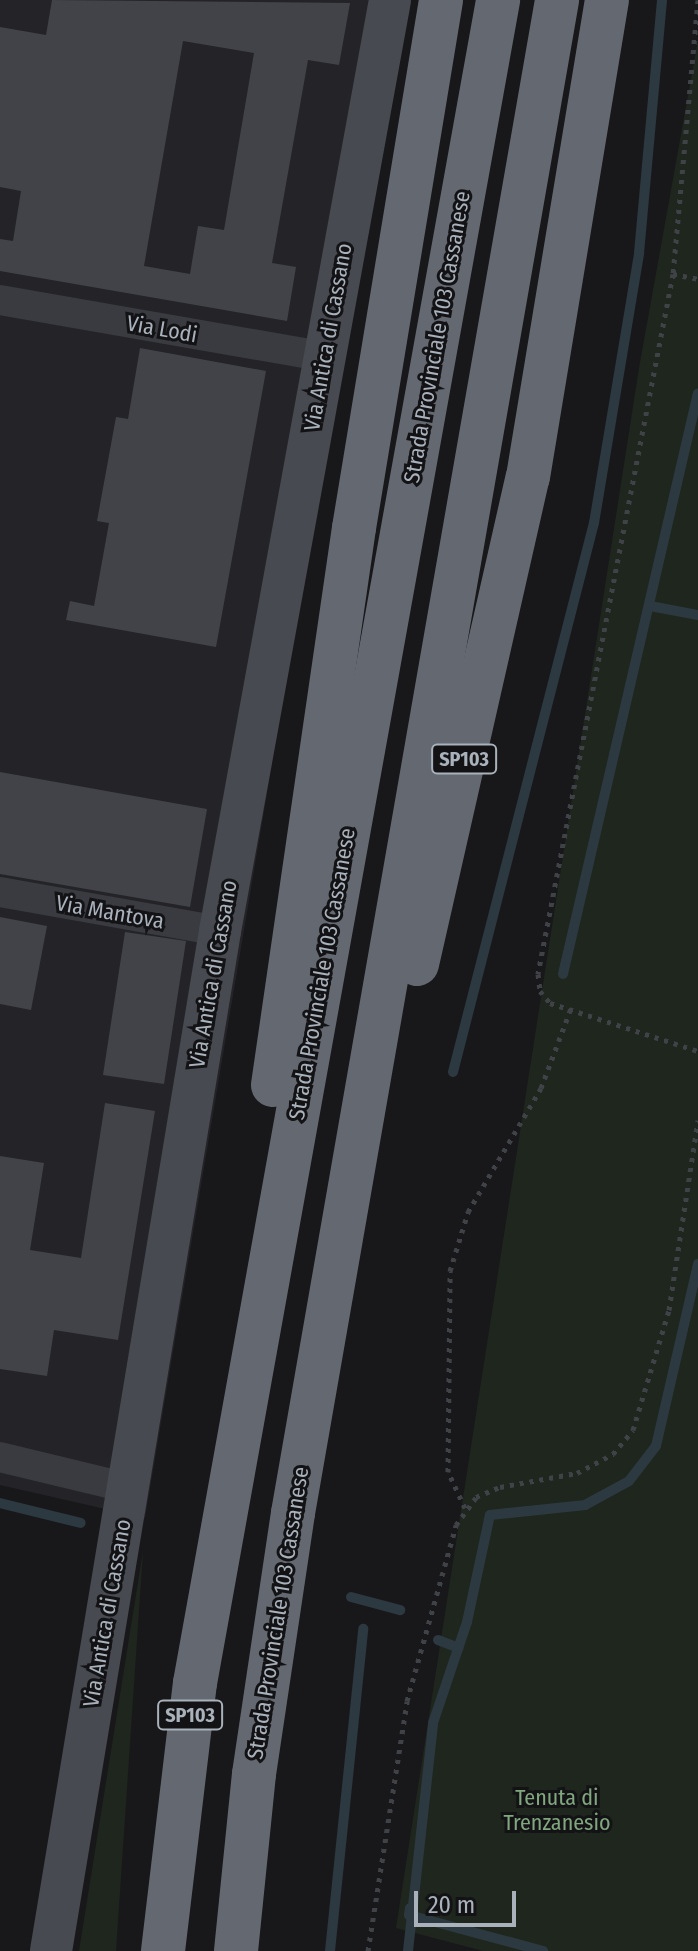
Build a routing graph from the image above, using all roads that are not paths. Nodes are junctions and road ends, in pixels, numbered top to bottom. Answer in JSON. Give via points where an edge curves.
{"nodes":[{"id":1,"x":390,"y":0,"type":"edge"},
{"id":2,"x":441,"y":0,"type":"edge"},
{"id":3,"x":498,"y":0,"type":"edge"},
{"id":4,"x":557,"y":0,"type":"edge"},
{"id":5,"x":607,"y":0,"type":"edge"},
{"id":6,"x":0,"y":300,"type":"edge"},
{"id":7,"x":325,"y":357,"type":"junction"},
{"id":8,"x":0,"y":892,"type":"edge"},
{"id":9,"x":220,"y":931,"type":"junction"},
{"id":10,"x":0,"y":1457,"type":"edge"},
{"id":11,"x":231,"y":1481,"type":"junction"},
{"id":12,"x":128,"y":1488,"type":"junction"},
{"id":13,"x":293,"y":1513,"type":"junction"},
{"id":14,"x":50,"y":1941,"type":"edge"},
{"id":15,"x":163,"y":1951,"type":"edge"},
{"id":16,"x":236,"y":1951,"type":"edge"}],
"edges":[{"from":1,"to":7,"type":"main road","name":"Via Antica di Cassano"},
{"from":2,"to":11,"type":"highway","number":"SP103","via":[[354,528],[269,1115]]},
{"from":3,"to":11,"type":"highway","name":"Strada Provinciale 103 Cassanese","number":"SP103"},
{"from":4,"to":13,"type":"highway","name":"Strada Provinciale 103 Cassanese","number":"SP103"},
{"from":5,"to":13,"type":"highway","number":"SP103","via":[[528,477]]},
{"from":6,"to":7,"type":"street","name":"Via Lodi"},
{"from":7,"to":9,"type":"main road","name":"Via Antica di Cassano"},
{"from":8,"to":9,"type":"street","name":"Via Mantova"},
{"from":9,"to":12,"type":"main road","name":"Via Antica di Cassano"},
{"from":10,"to":12,"type":"street"},
{"from":11,"to":15,"type":"highway","name":"Strada Provinciale 103 Cassanese","number":"SP103","via":[[187,1730]]},
{"from":12,"to":14,"type":"main road","name":"Via Antica di Cassano"},
{"from":13,"to":16,"type":"highway","name":"Strada Provinciale 103 Cassanese","number":"SP103","via":[[254,1774]]}]}
